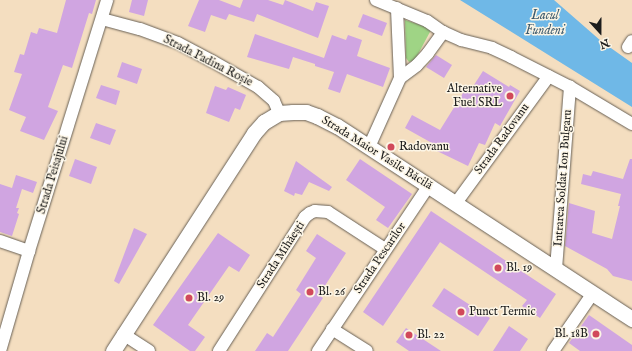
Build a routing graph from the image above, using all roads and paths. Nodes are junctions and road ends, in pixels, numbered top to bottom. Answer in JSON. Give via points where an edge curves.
{"nodes":[{"id":1,"x":107,"y":0,"type":"edge"},
{"id":2,"x":376,"y":0,"type":"edge"},
{"id":3,"x":397,"y":8,"type":"junction"},
{"id":4,"x":102,"y":19,"type":"junction"},
{"id":5,"x":443,"y":32,"type":"junction"},
{"id":6,"x":548,"y":76,"type":"junction"},
{"id":7,"x":400,"y":78,"type":"junction"},
{"id":8,"x":570,"y":87,"type":"junction"},
{"id":9,"x":279,"y":113,"type":"junction"},
{"id":10,"x":632,"y":124,"type":"edge"},
{"id":11,"x":369,"y":147,"type":"junction"},
{"id":12,"x":428,"y":185,"type":"junction"},
{"id":13,"x":456,"y":203,"type":"junction"},
{"id":14,"x":0,"y":241,"type":"edge"},
{"id":15,"x":385,"y":249,"type":"junction"},
{"id":16,"x":29,"y":251,"type":"junction"},
{"id":17,"x":556,"y":269,"type":"junction"},
{"id":18,"x":593,"y":293,"type":"junction"},
{"id":19,"x":632,"y":319,"type":"edge"},
{"id":20,"x":332,"y":329,"type":"junction"},
{"id":21,"x":124,"y":334,"type":"junction"},
{"id":22,"x":0,"y":351,"type":"edge"},
{"id":23,"x":112,"y":351,"type":"edge"},
{"id":24,"x":149,"y":351,"type":"edge"},
{"id":25,"x":219,"y":351,"type":"edge"},
{"id":26,"x":318,"y":351,"type":"edge"},
{"id":27,"x":368,"y":351,"type":"edge"},
{"id":28,"x":554,"y":351,"type":"edge"}],
"edges":[{"from":1,"to":4,"type":"street","name":"Strada Peisajului"},
{"from":2,"to":3,"type":"street"},
{"from":3,"to":5,"type":"street","via":[[427,21]]},
{"from":3,"to":7,"type":"street"},
{"from":4,"to":9,"type":"street","name":"Strada Padina Roșie","via":[[140,29],[184,46],[258,87],[274,102]]},
{"from":4,"to":16,"type":"street","name":"Strada Peisajului"},
{"from":5,"to":6,"type":"street","via":[[472,44],[492,48]]},
{"from":5,"to":7,"type":"street","via":[[424,57]]},
{"from":6,"to":8,"type":"street"},
{"from":6,"to":13,"type":"street","name":"Strada Radovanu"},
{"from":7,"to":11,"type":"street"},
{"from":8,"to":10,"type":"street"},
{"from":8,"to":17,"type":"street","name":"Intrarea Soldat Ion Bulgaru"},
{"from":9,"to":11,"type":"street","name":"Strada Maior Vasile Băcilă","via":[[306,112],[317,116]]},
{"from":9,"to":21,"type":"street","via":[[264,122],[243,149]]},
{"from":11,"to":12,"type":"street","name":"Strada Maior Vasile Băcilă"},
{"from":12,"to":13,"type":"street","name":"Strada Maior Vasile Băcilă"},
{"from":12,"to":15,"type":"street","name":"Strada Pescarilor"},
{"from":13,"to":17,"type":"street","name":"Strada Maior Vasile Băcilă"},
{"from":14,"to":16,"type":"street"},
{"from":15,"to":20,"type":"street","name":"Strada Pescarilor"},
{"from":15,"to":25,"type":"street","name":"Strada Mihăești","via":[[328,212],[310,213]]},
{"from":16,"to":22,"type":"street","name":"Strada Peisajului"},
{"from":17,"to":18,"type":"street","name":"Strada Maior Vasile Băcilă"},
{"from":18,"to":19,"type":"street","name":"Strada Maior Vasile Băcilă"},
{"from":18,"to":28,"type":"street"},
{"from":20,"to":26,"type":"street","name":"Strada Pescarilor"},
{"from":20,"to":27,"type":"street"},
{"from":21,"to":23,"type":"street"},
{"from":21,"to":24,"type":"street"}]}
